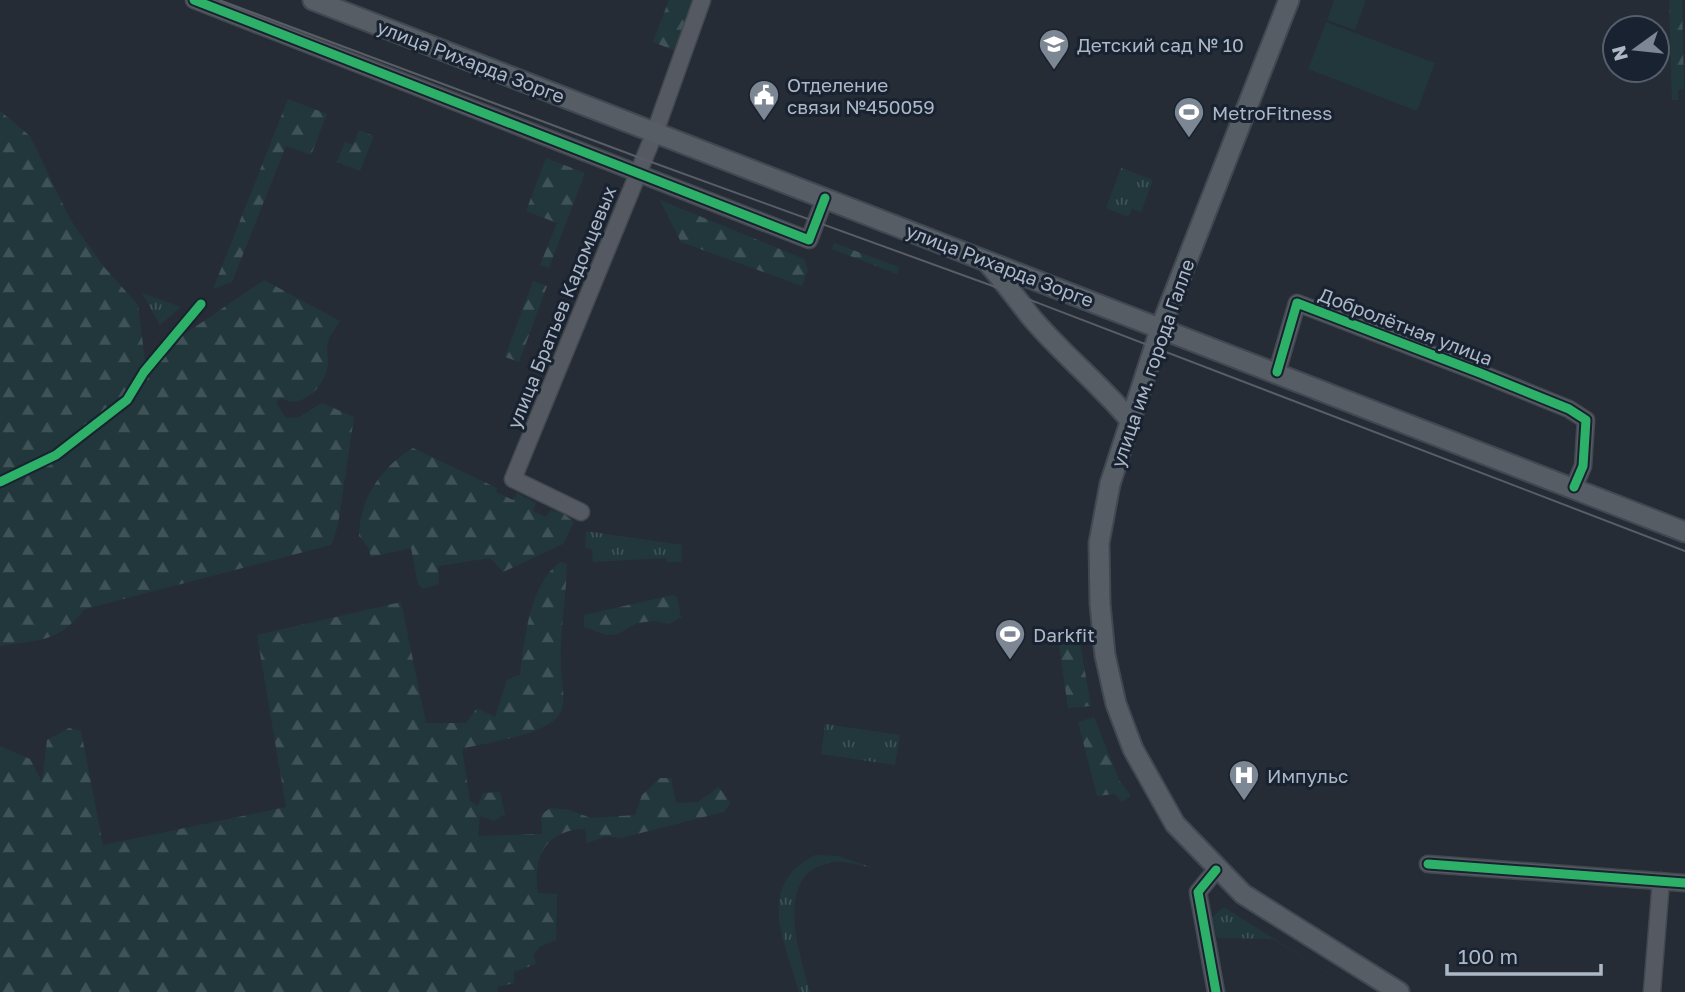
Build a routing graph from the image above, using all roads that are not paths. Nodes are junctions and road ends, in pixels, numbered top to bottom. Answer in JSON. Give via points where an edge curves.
{"nodes":[{"id":1,"x":194,"y":0,"type":"edge"},
{"id":2,"x":313,"y":0,"type":"edge"},
{"id":3,"x":702,"y":0,"type":"edge"},
{"id":4,"x":1289,"y":0,"type":"edge"},
{"id":5,"x":655,"y":132,"type":"junction"},
{"id":6,"x":638,"y":171,"type":"junction"},
{"id":7,"x":825,"y":198,"type":"junction"},
{"id":8,"x":983,"y":258,"type":"junction"},
{"id":9,"x":1161,"y":327,"type":"junction"},
{"id":10,"x":1277,"y":372,"type":"junction"},
{"id":11,"x":1129,"y":419,"type":"junction"},
{"id":12,"x":1574,"y":487,"type":"junction"},
{"id":13,"x":581,"y":512,"type":"dead end"},
{"id":14,"x":1685,"y":533,"type":"edge"},
{"id":15,"x":1428,"y":864,"type":"dead end"},
{"id":16,"x":1216,"y":870,"type":"junction"},
{"id":17,"x":1661,"y":881,"type":"junction"},
{"id":18,"x":1685,"y":883,"type":"edge"},
{"id":19,"x":1216,"y":992,"type":"edge"},
{"id":20,"x":1399,"y":992,"type":"edge"},
{"id":21,"x":1653,"y":992,"type":"edge"}],
"edges":[{"from":1,"to":6,"type":"street"},
{"from":2,"to":5,"type":"main road","name":"улица Рихарда Зорге"},
{"from":3,"to":5,"type":"street","name":"улица Братьев Кадомцевых"},
{"from":4,"to":9,"type":"main road","name":"улица им. города Галле"},
{"from":5,"to":6,"type":"street","name":"улица Братьев Кадомцевых"},
{"from":5,"to":7,"type":"main road","name":"улица Рихарда Зорге"},
{"from":6,"to":7,"type":"street","via":[[809,240]]},
{"from":6,"to":13,"type":"street","name":"улица Братьев Кадомцевых","via":[[513,480]]},
{"from":7,"to":8,"type":"main road","name":"улица Рихарда Зорге"},
{"from":8,"to":9,"type":"main road","name":"улица Рихарда Зорге"},
{"from":8,"to":11,"type":"main road","via":[[1031,317]]},
{"from":9,"to":10,"type":"main road","name":"улица Рихарда Зорге"},
{"from":9,"to":11,"type":"main road","name":"улица им. города Галле"},
{"from":10,"to":12,"type":"main road","name":"улица Рихарда Зорге"},
{"from":10,"to":12,"type":"street","name":"Добролётная улица","via":[[1297,303],[1587,420],[1583,466]]},
{"from":11,"to":16,"type":"main road","name":"улица им. города Галле","via":[[1099,542],[1105,655],[1133,749],[1175,824]]},
{"from":12,"to":14,"type":"main road","name":"улица Рихарда Зорге"},
{"from":15,"to":17,"type":"street"},
{"from":16,"to":19,"type":"street","via":[[1198,892]]},
{"from":16,"to":20,"type":"main road","name":"улица им. города Галле","via":[[1243,894]]},
{"from":17,"to":18,"type":"street"},
{"from":17,"to":21,"type":"street"}]}
